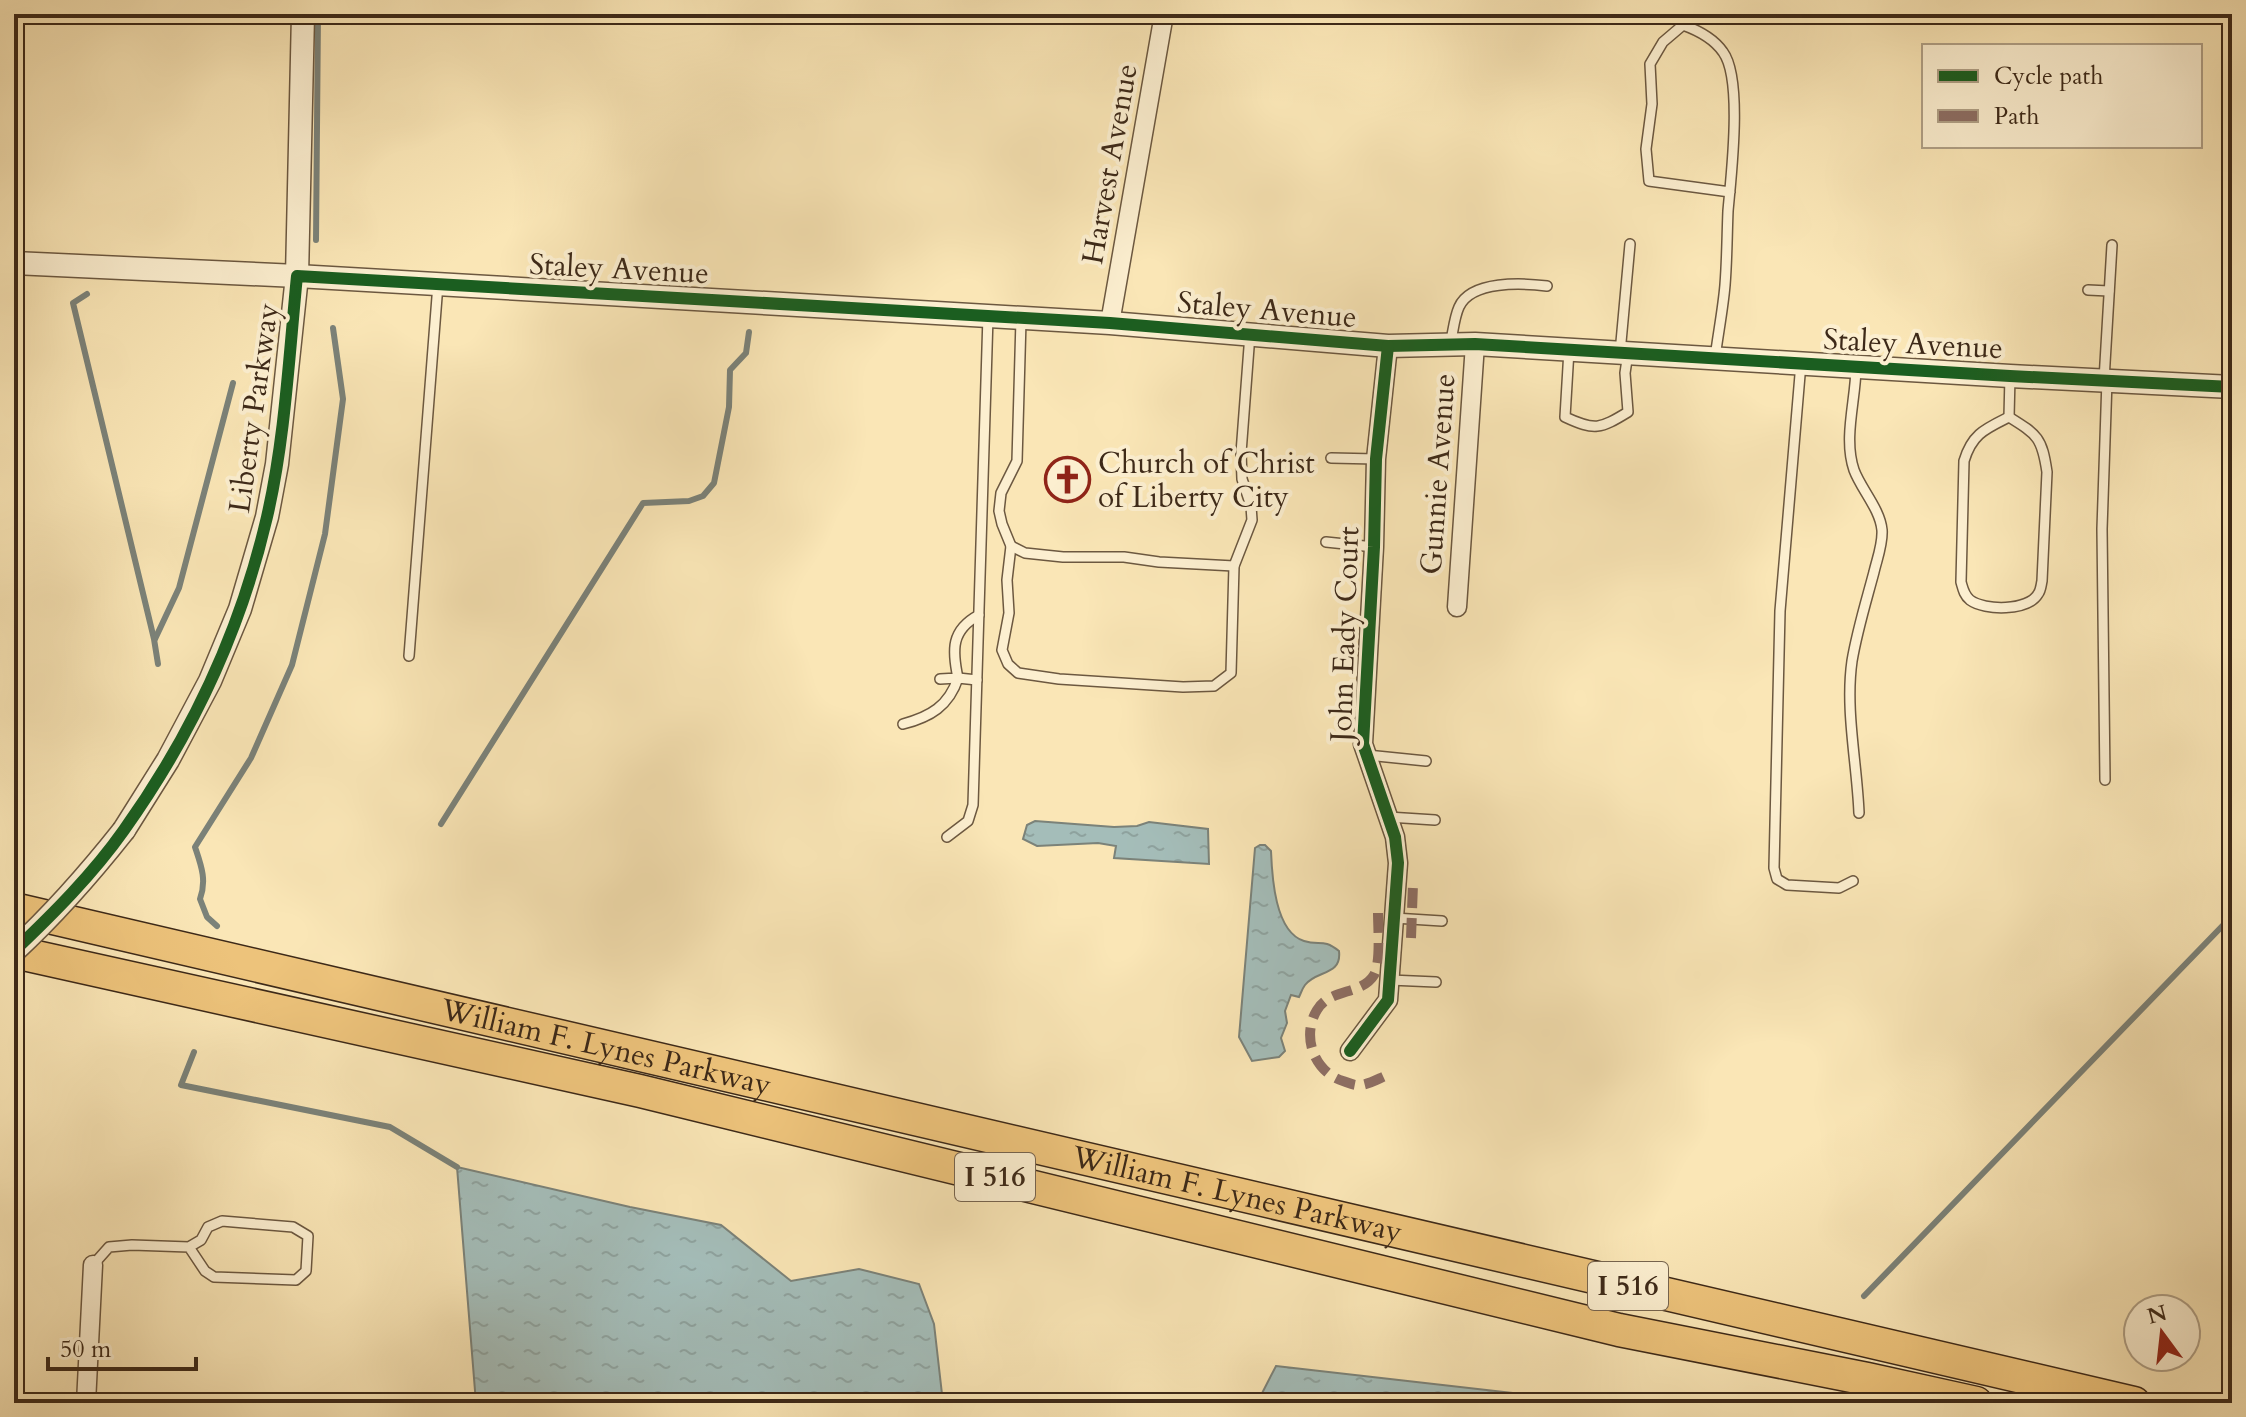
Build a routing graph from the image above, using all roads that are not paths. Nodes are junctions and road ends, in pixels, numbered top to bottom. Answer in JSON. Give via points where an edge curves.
{"nodes":[{"id":1,"x":303,"y":14,"type":"edge"},
{"id":2,"x":1164,"y":14,"type":"edge"},
{"id":3,"x":1730,"y":192,"type":"junction"},
{"id":4,"x":1630,"y":244,"type":"dead end"},
{"id":5,"x":2112,"y":245,"type":"dead end"},
{"id":6,"x":14,"y":263,"type":"edge"},
{"id":7,"x":297,"y":276,"type":"junction"},
{"id":8,"x":438,"y":284,"type":"junction"},
{"id":9,"x":1547,"y":286,"type":"dead end"},
{"id":10,"x":2088,"y":290,"type":"dead end"},
{"id":11,"x":2109,"y":291,"type":"junction"},
{"id":12,"x":988,"y":316,"type":"junction"},
{"id":13,"x":1021,"y":318,"type":"junction"},
{"id":14,"x":1110,"y":323,"type":"junction"},
{"id":15,"x":1250,"y":334,"type":"junction"},
{"id":16,"x":1475,"y":344,"type":"junction"},
{"id":17,"x":1450,"y":345,"type":"junction"},
{"id":18,"x":1388,"y":346,"type":"junction"},
{"id":19,"x":1569,"y":350,"type":"junction"},
{"id":20,"x":1624,"y":353,"type":"junction"},
{"id":21,"x":1715,"y":358,"type":"junction"},
{"id":22,"x":1801,"y":363,"type":"junction"},
{"id":23,"x":1856,"y":367,"type":"junction"},
{"id":24,"x":2010,"y":376,"type":"junction"},
{"id":25,"x":2105,"y":380,"type":"junction"},
{"id":26,"x":2232,"y":387,"type":"edge"},
{"id":27,"x":2009,"y":417,"type":"junction"},
{"id":28,"x":1331,"y":458,"type":"dead end"},
{"id":29,"x":1376,"y":459,"type":"junction"},
{"id":30,"x":1326,"y":542,"type":"dead end"},
{"id":31,"x":1011,"y":546,"type":"junction"},
{"id":32,"x":1374,"y":547,"type":"junction"},
{"id":33,"x":1234,"y":566,"type":"junction"},
{"id":34,"x":1457,"y":607,"type":"dead end"},
{"id":35,"x":979,"y":615,"type":"junction"},
{"id":36,"x":409,"y":656,"type":"dead end"},
{"id":37,"x":958,"y":678,"type":"junction"},
{"id":38,"x":940,"y":679,"type":"dead end"},
{"id":39,"x":977,"y":680,"type":"junction"},
{"id":40,"x":903,"y":724,"type":"dead end"},
{"id":41,"x":1367,"y":755,"type":"junction"},
{"id":42,"x":1426,"y":761,"type":"dead end"},
{"id":43,"x":2105,"y":780,"type":"dead end"},
{"id":44,"x":1859,"y":813,"type":"dead end"},
{"id":45,"x":1388,"y":817,"type":"junction"},
{"id":46,"x":1435,"y":820,"type":"dead end"},
{"id":47,"x":947,"y":837,"type":"dead end"},
{"id":48,"x":1853,"y":881,"type":"dead end"},
{"id":49,"x":14,"y":909,"type":"edge"},
{"id":50,"x":1394,"y":918,"type":"junction"},
{"id":51,"x":1442,"y":921,"type":"dead end"},
{"id":52,"x":14,"y":951,"type":"edge"},
{"id":53,"x":1390,"y":980,"type":"junction"},
{"id":54,"x":1436,"y":982,"type":"dead end"},
{"id":55,"x":1350,"y":1051,"type":"dead end"},
{"id":56,"x":189,"y":1247,"type":"junction"},
{"id":57,"x":93,"y":1265,"type":"joint"},
{"id":58,"x":86,"y":1403,"type":"edge"},
{"id":59,"x":1976,"y":1403,"type":"edge"},
{"id":60,"x":2134,"y":1403,"type":"edge"}],
"edges":[{"from":1,"to":7,"type":"street","name":"Liberty Parkway"},
{"from":2,"to":14,"type":"street","name":"Harvest Avenue"},
{"from":3,"to":3,"type":"lane","via":[[1732,76],[1724,52],[1698,30],[1683,25],[1663,42],[1650,64],[1649,181]]},
{"from":3,"to":21,"type":"lane"},
{"from":4,"to":20,"type":"lane"},
{"from":5,"to":11,"type":"lane"},
{"from":6,"to":7,"type":"street","name":"Staley Avenue"},
{"from":7,"to":8,"type":"street","name":"Staley Avenue"},
{"from":7,"to":52,"type":"street","name":"Liberty Parkway","bridge":true,"via":[[267,517],[240,609],[210,681],[124,830]]},
{"from":8,"to":12,"type":"street","name":"Staley Avenue"},
{"from":8,"to":36,"type":"lane"},
{"from":9,"to":17,"type":"lane","via":[[1489,286],[1472,293],[1459,305]]},
{"from":10,"to":11,"type":"lane"},
{"from":11,"to":25,"type":"lane"},
{"from":12,"to":13,"type":"street","name":"Staley Avenue"},
{"from":12,"to":35,"type":"lane"},
{"from":13,"to":14,"type":"street","name":"Staley Avenue"},
{"from":13,"to":31,"type":"lane","via":[[1017,461],[1001,493],[999,511]]},
{"from":14,"to":15,"type":"street","name":"Staley Avenue"},
{"from":15,"to":18,"type":"street","name":"Staley Avenue"},
{"from":15,"to":33,"type":"lane","via":[[1241,453],[1252,520]]},
{"from":16,"to":17,"type":"street","name":"Staley Avenue"},
{"from":16,"to":19,"type":"street","name":"Staley Avenue"},
{"from":16,"to":34,"type":"street","name":"Gunnie Avenue"},
{"from":17,"to":18,"type":"street","name":"Staley Avenue"},
{"from":18,"to":29,"type":"street","name":"John Eady Court"},
{"from":19,"to":20,"type":"street","name":"Staley Avenue"},
{"from":19,"to":20,"type":"lane","via":[[1565,417],[1588,428],[1608,425],[1628,412]]},
{"from":20,"to":21,"type":"street","name":"Staley Avenue"},
{"from":21,"to":22,"type":"street","name":"Staley Avenue"},
{"from":22,"to":23,"type":"street","name":"Staley Avenue"},
{"from":22,"to":48,"type":"lane","via":[[1780,611],[1774,868],[1777,879],[1787,885],[1839,888]]},
{"from":23,"to":24,"type":"street","name":"Staley Avenue"},
{"from":23,"to":44,"type":"lane","via":[[1851,456],[1882,535],[1852,664]]},
{"from":24,"to":25,"type":"street","name":"Staley Avenue"},
{"from":24,"to":27,"type":"lane"},
{"from":25,"to":26,"type":"street","name":"Staley Avenue"},
{"from":25,"to":43,"type":"lane"},
{"from":27,"to":27,"type":"lane","via":[[1974,438],[1964,461],[1961,582],[1969,599],[1983,606],[2030,602],[2042,581],[2045,457],[2035,435]]},
{"from":28,"to":29,"type":"lane"},
{"from":29,"to":32,"type":"street","name":"John Eady Court"},
{"from":30,"to":32,"type":"lane"},
{"from":31,"to":33,"type":"lane","via":[[1063,557]]},
{"from":31,"to":33,"type":"lane","via":[[1002,650],[1018,673],[1059,679],[1214,686],[1231,673]]},
{"from":32,"to":41,"type":"street","name":"John Eady Court","via":[[1363,744]]},
{"from":35,"to":37,"type":"lane","via":[[958,632]]},
{"from":35,"to":39,"type":"lane"},
{"from":37,"to":38,"type":"lane"},
{"from":37,"to":39,"type":"lane"},
{"from":37,"to":40,"type":"lane","via":[[953,696],[925,718]]},
{"from":39,"to":47,"type":"lane","via":[[973,805],[968,821]]},
{"from":41,"to":42,"type":"lane"},
{"from":41,"to":45,"type":"street","name":"John Eady Court"},
{"from":45,"to":46,"type":"lane"},
{"from":45,"to":50,"type":"street","name":"John Eady Court","via":[[1398,863]]},
{"from":49,"to":60,"type":"highway","name":"William F. Lynes Parkway","number":"I 516"},
{"from":50,"to":51,"type":"lane"},
{"from":50,"to":53,"type":"street","name":"John Eady Court"},
{"from":52,"to":59,"type":"highway","name":"William F. Lynes Parkway","number":"I 516","via":[[656,1094],[1619,1330]]},
{"from":53,"to":54,"type":"lane"},
{"from":53,"to":55,"type":"street","name":"John Eady Court","via":[[1388,1000]]},
{"from":56,"to":56,"type":"lane","via":[[222,1221],[293,1227],[308,1236],[306,1271],[296,1280],[214,1277]]},
{"from":56,"to":57,"type":"lane","via":[[109,1247]]},
{"from":57,"to":58,"type":"street"}]}
